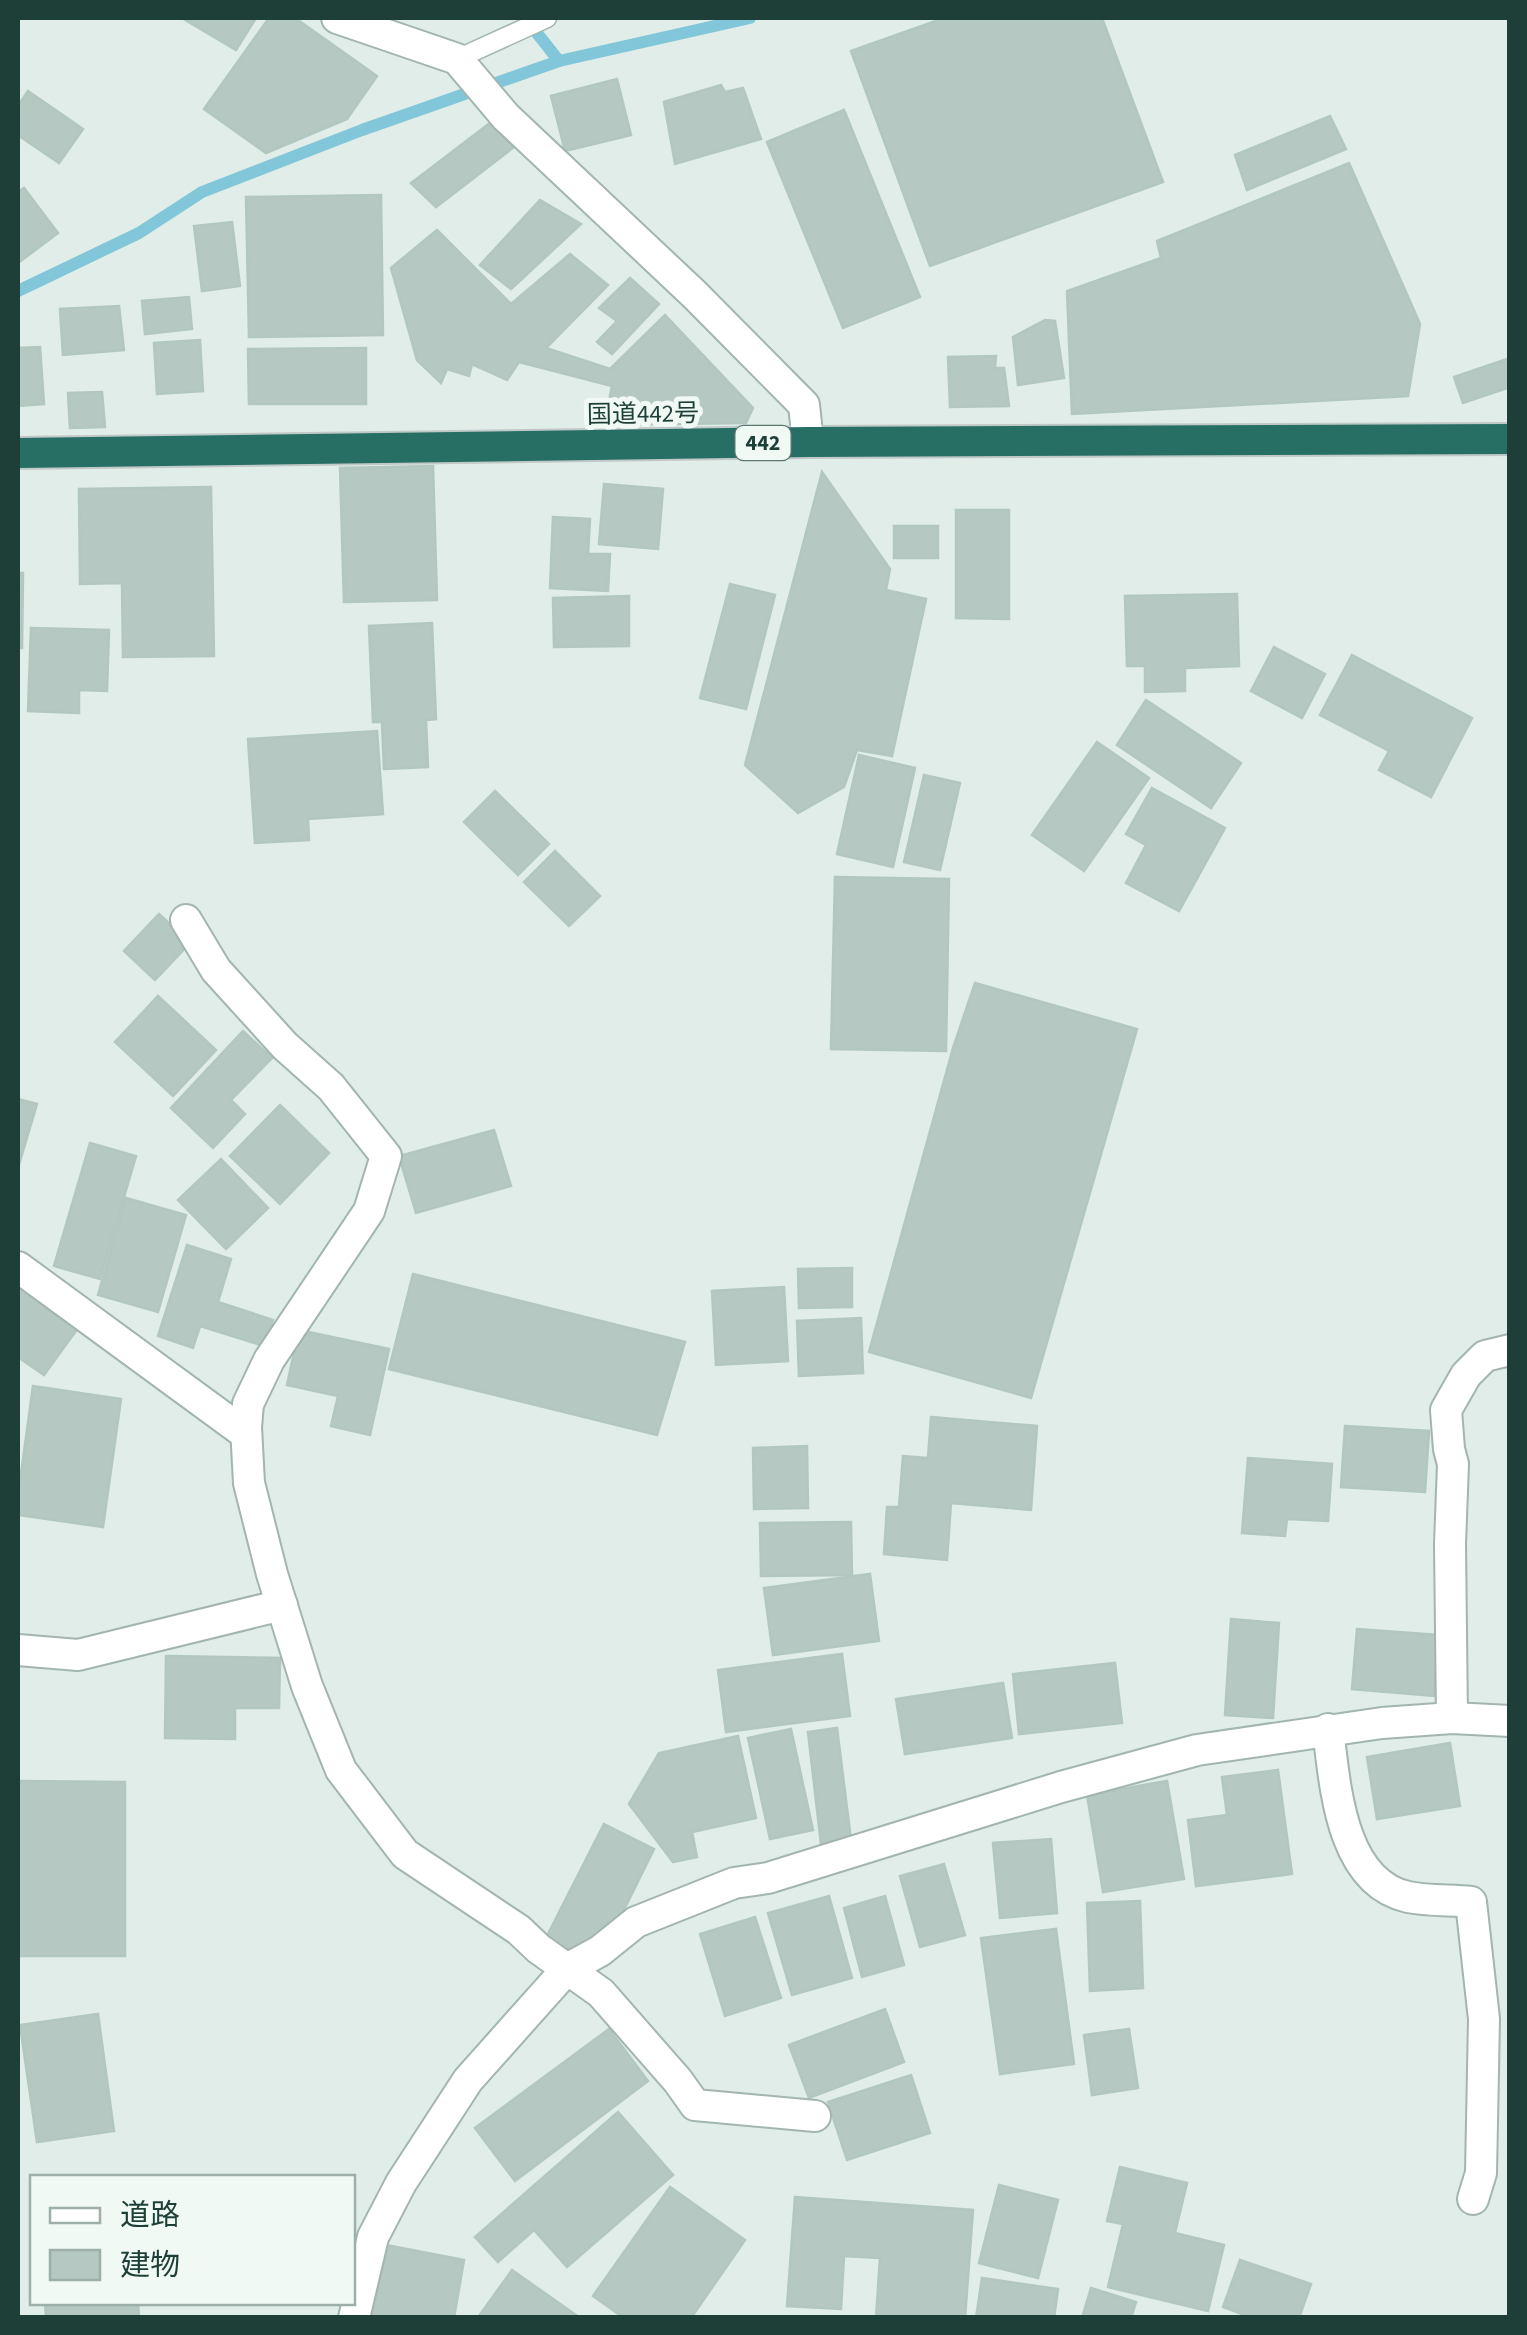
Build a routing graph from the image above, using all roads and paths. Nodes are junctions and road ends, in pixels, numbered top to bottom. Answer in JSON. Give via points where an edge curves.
{"nodes":[{"id":1,"x":337,"y":18,"type":"edge"},
{"id":2,"x":547,"y":18,"type":"edge"},
{"id":3,"x":458,"y":59,"type":"junction"},
{"id":4,"x":1510,"y":439,"type":"edge"},
{"id":5,"x":808,"y":442,"type":"junction"},
{"id":6,"x":18,"y":453,"type":"edge"},
{"id":7,"x":186,"y":920,"type":"dead end"},
{"id":8,"x":18,"y":1268,"type":"edge"},
{"id":9,"x":1510,"y":1350,"type":"edge"},
{"id":10,"x":246,"y":1434,"type":"junction"},
{"id":11,"x":282,"y":1605,"type":"junction"},
{"id":12,"x":18,"y":1650,"type":"edge"},
{"id":13,"x":1452,"y":1718,"type":"junction"},
{"id":14,"x":1510,"y":1721,"type":"edge"},
{"id":15,"x":1328,"y":1730,"type":"junction"},
{"id":16,"x":567,"y":1969,"type":"junction"},
{"id":17,"x":815,"y":2116,"type":"dead end"},
{"id":18,"x":1473,"y":2199,"type":"dead end"},
{"id":19,"x":354,"y":2318,"type":"edge"}],
"edges":[{"from":1,"to":3,"type":"street"},
{"from":2,"to":3,"type":"lane"},
{"from":3,"to":5,"type":"street","via":[[506,116],[804,405]]},
{"from":4,"to":5,"type":"highway","name":"国道442号","number":"442"},
{"from":5,"to":6,"type":"highway","name":"国道442号","number":"442"},
{"from":7,"to":10,"type":"street","via":[[216,970],[331,1087],[386,1156],[369,1212],[269,1360],[248,1404]]},
{"from":8,"to":10,"type":"street"},
{"from":9,"to":13,"type":"street","via":[[1485,1356],[1446,1410],[1453,1464]]},
{"from":10,"to":11,"type":"street","via":[[249,1482]]},
{"from":11,"to":12,"type":"street","via":[[78,1655]]},
{"from":11,"to":16,"type":"street","via":[[342,1770],[405,1854]]},
{"from":13,"to":14,"type":"street"},
{"from":13,"to":15,"type":"street"},
{"from":15,"to":16,"type":"street","via":[[1198,1750],[734,1883],[636,1922]]},
{"from":15,"to":18,"type":"street","via":[[1338,1807],[1356,1857],[1384,1888],[1407,1897],[1471,1902],[1484,2019],[1482,2173]]},
{"from":16,"to":17,"type":"street","via":[[600,1993],[695,2105]]},
{"from":16,"to":19,"type":"street","via":[[468,2080],[402,2184],[373,2237]]}]}
